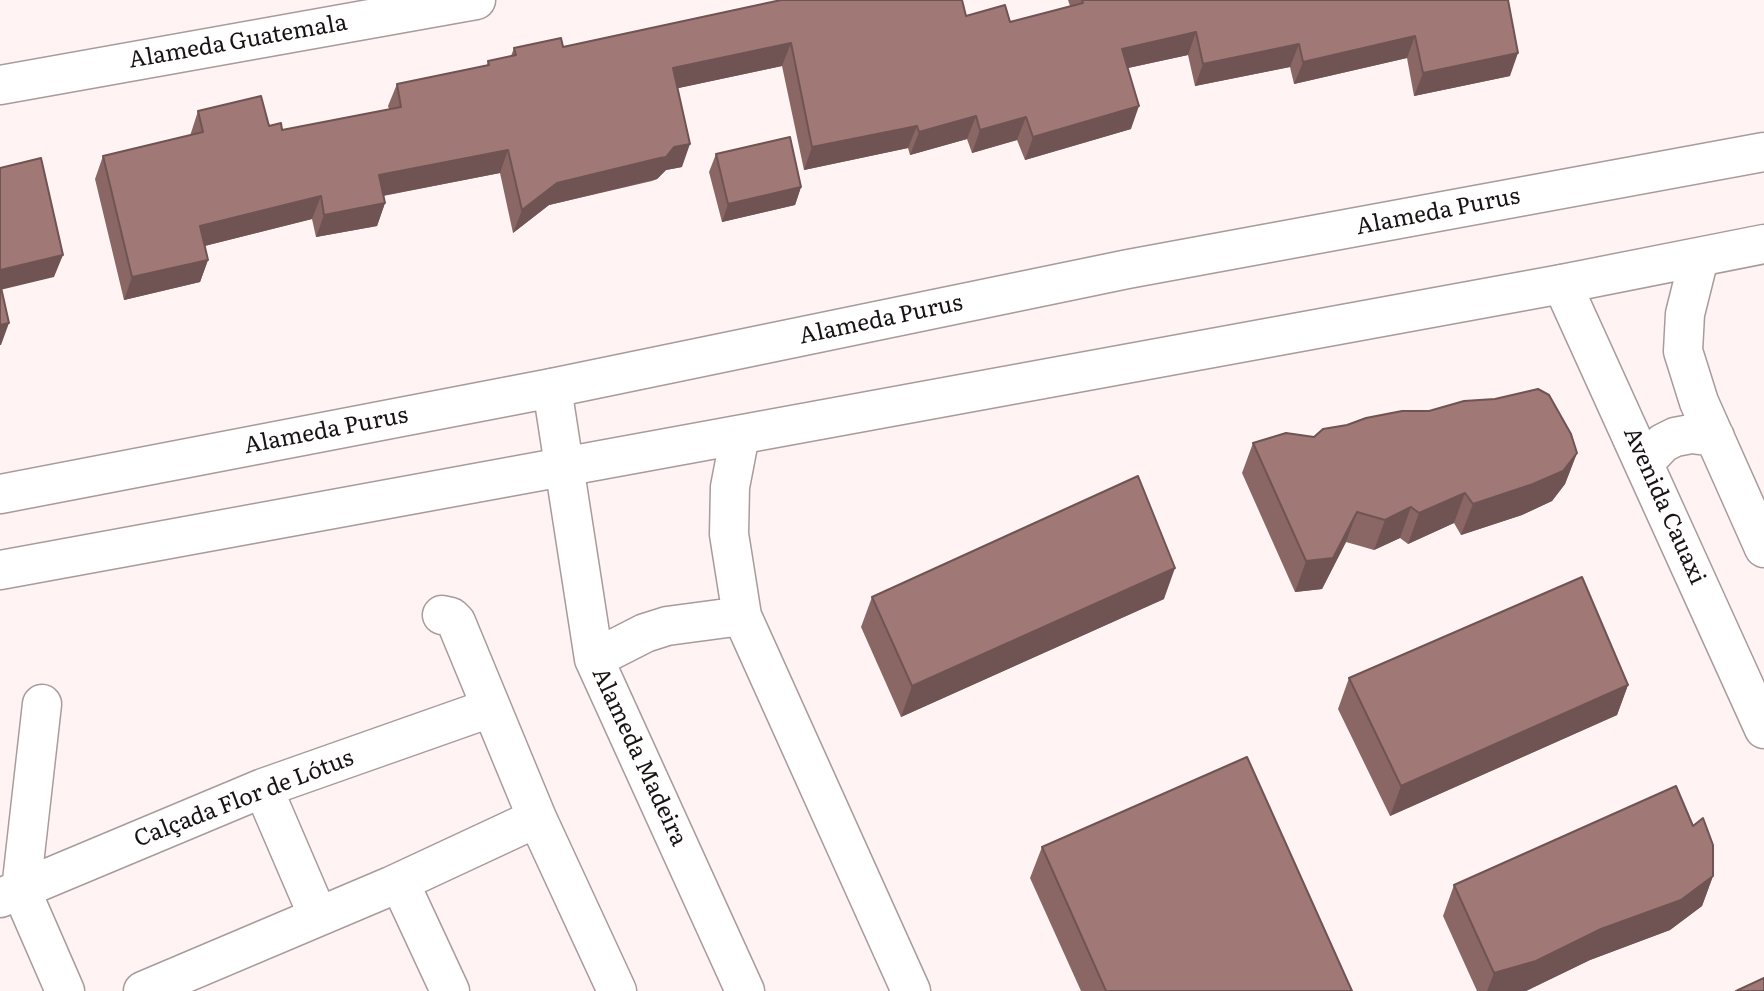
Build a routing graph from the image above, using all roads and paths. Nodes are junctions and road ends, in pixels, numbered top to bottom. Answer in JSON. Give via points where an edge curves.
{"nodes":[{"id":1,"x":476,"y":0,"type":"edge"},
{"id":2,"x":428,"y":4,"type":"edge"},
{"id":3,"x":0,"y":85,"type":"edge"},
{"id":4,"x":1764,"y":152,"type":"edge"},
{"id":5,"x":1764,"y":244,"type":"edge"},
{"id":6,"x":1699,"y":258,"type":"junction"},
{"id":7,"x":1562,"y":284,"type":"junction"},
{"id":8,"x":552,"y":388,"type":"junction"},
{"id":9,"x":740,"y":435,"type":"junction"},
{"id":10,"x":1715,"y":437,"type":"junction"},
{"id":11,"x":1644,"y":462,"type":"junction"},
{"id":12,"x":563,"y":466,"type":"junction"},
{"id":13,"x":0,"y":494,"type":"edge"},
{"id":14,"x":1764,"y":548,"type":"edge"},
{"id":15,"x":0,"y":570,"type":"edge"},
{"id":16,"x":442,"y":615,"type":"dead end"},
{"id":17,"x":742,"y":616,"type":"junction"},
{"id":18,"x":593,"y":659,"type":"junction"},
{"id":19,"x":42,"y":704,"type":"dead end"},
{"id":20,"x":490,"y":708,"type":"junction"},
{"id":21,"x":1764,"y":729,"type":"edge"},
{"id":22,"x":263,"y":788,"type":"junction"},
{"id":23,"x":537,"y":818,"type":"junction"},
{"id":24,"x":391,"y":886,"type":"junction"},
{"id":25,"x":10,"y":894,"type":"edge"},
{"id":26,"x":318,"y":916,"type":"junction"},
{"id":27,"x":65,"y":991,"type":"edge"},
{"id":28,"x":143,"y":991,"type":"edge"},
{"id":29,"x":450,"y":991,"type":"edge"},
{"id":30,"x":617,"y":991,"type":"edge"},
{"id":31,"x":745,"y":991,"type":"edge"},
{"id":32,"x":911,"y":991,"type":"edge"}],
"edges":[{"from":1,"to":2,"type":"street","name":"Alameda Guatemala"},
{"from":2,"to":3,"type":"street","name":"Alameda Guatemala"},
{"from":4,"to":8,"type":"street","name":"Alameda Purus","via":[[1128,269]]},
{"from":5,"to":6,"type":"street"},
{"from":6,"to":7,"type":"street"},
{"from":6,"to":10,"type":"street","via":[[1685,314],[1683,351]]},
{"from":7,"to":9,"type":"street"},
{"from":7,"to":11,"type":"street","name":"Avenida Cauaxi"},
{"from":8,"to":12,"type":"street","name":"Alameda Madeira"},
{"from":8,"to":13,"type":"street","name":"Alameda Purus"},
{"from":9,"to":12,"type":"street"},
{"from":9,"to":17,"type":"street","via":[[730,487],[729,534]]},
{"from":10,"to":11,"type":"street","via":[[1675,437]]},
{"from":10,"to":14,"type":"street"},
{"from":11,"to":21,"type":"street","name":"Avenida Cauaxi"},
{"from":12,"to":15,"type":"street"},
{"from":12,"to":18,"type":"street","name":"Alameda Madeira"},
{"from":16,"to":20,"type":"street","via":[[456,622]]},
{"from":17,"to":18,"type":"street","via":[[667,626]]},
{"from":17,"to":32,"type":"street"},
{"from":18,"to":31,"type":"street","name":"Alameda Madeira"},
{"from":19,"to":25,"type":"street"},
{"from":20,"to":22,"type":"street","name":"Calçada Flor de Lótus"},
{"from":20,"to":23,"type":"street"},
{"from":22,"to":25,"type":"street","name":"Calçada Flor de Lótus"},
{"from":22,"to":26,"type":"street"},
{"from":23,"to":24,"type":"street"},
{"from":23,"to":30,"type":"street"},
{"from":24,"to":26,"type":"street"},
{"from":24,"to":29,"type":"street","via":[[404,892]]},
{"from":25,"to":27,"type":"street"},
{"from":26,"to":28,"type":"street"}]}
